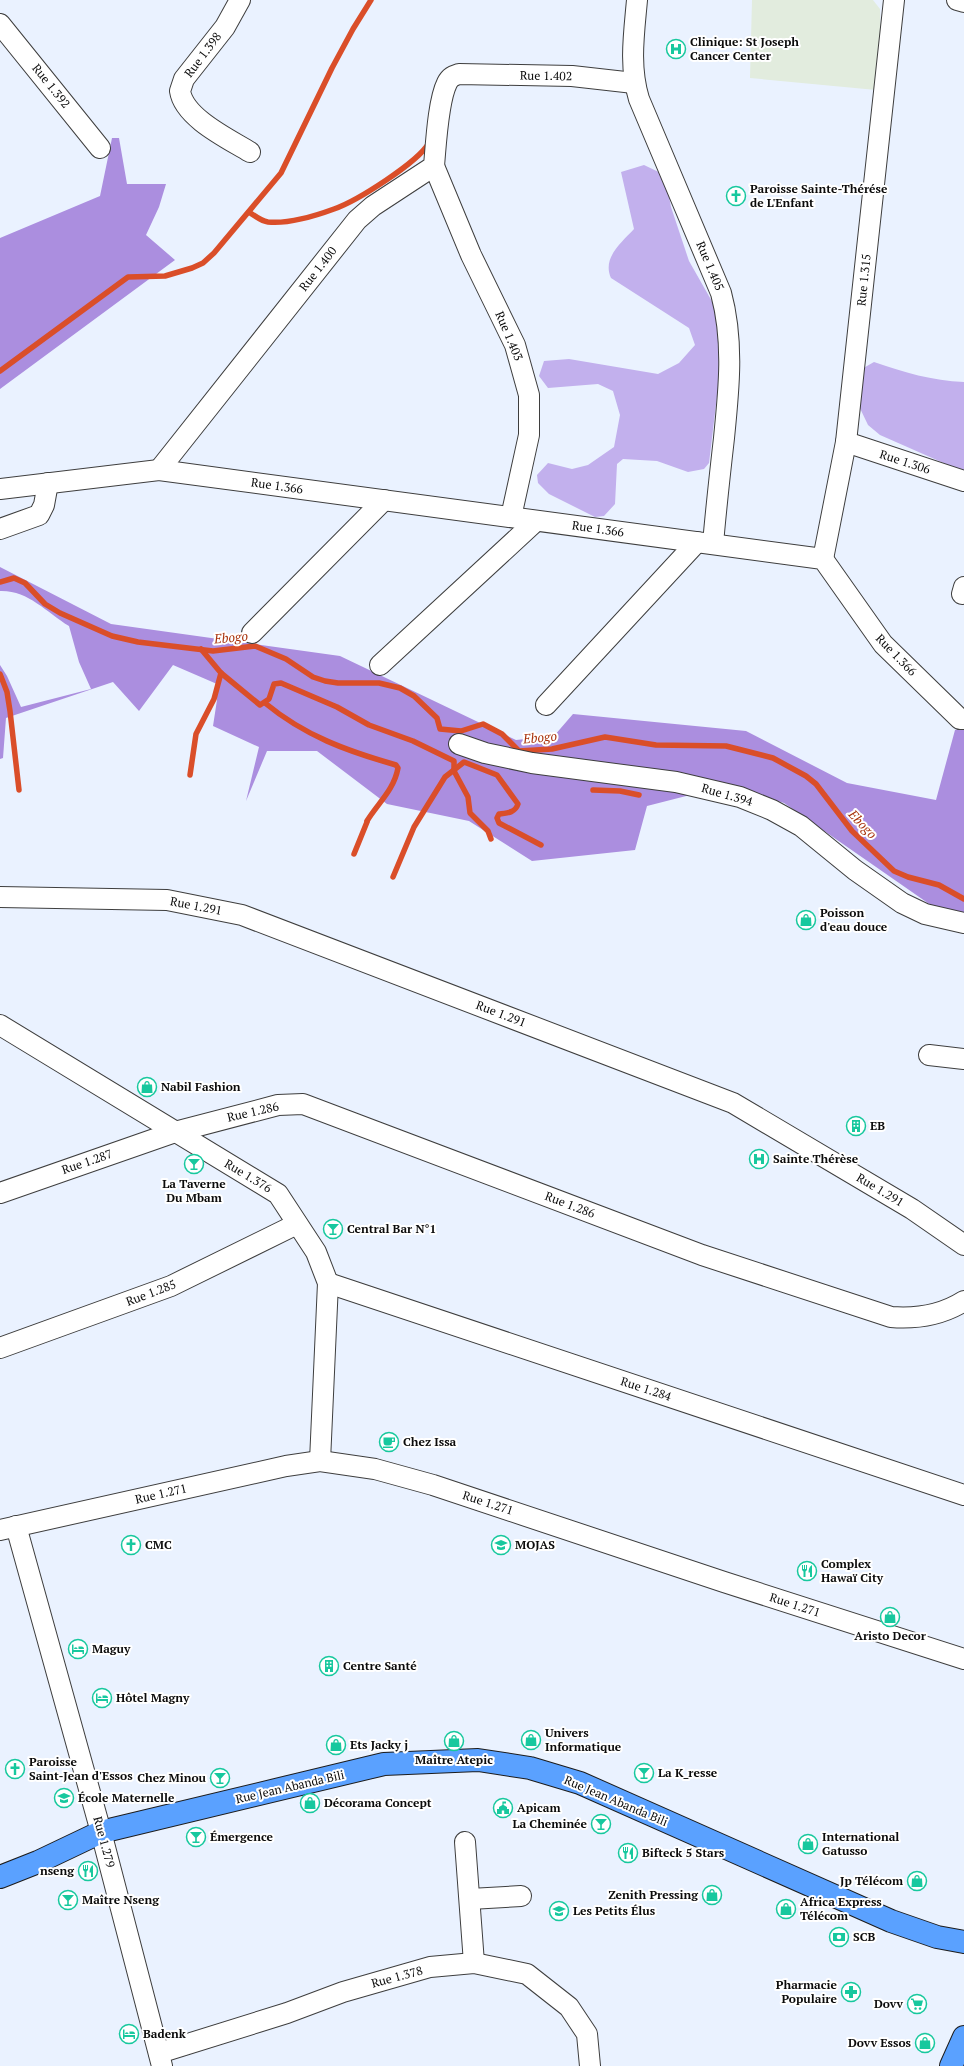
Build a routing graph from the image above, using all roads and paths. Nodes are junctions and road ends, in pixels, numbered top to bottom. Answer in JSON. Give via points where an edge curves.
{"nodes":[{"id":1,"x":240,"y":0,"type":"edge"},
{"id":2,"x":637,"y":0,"type":"edge"},
{"id":3,"x":894,"y":0,"type":"edge"},
{"id":4,"x":957,"y":0,"type":"edge"},
{"id":5,"x":964,"y":2,"type":"edge"},
{"id":6,"x":0,"y":24,"type":"edge"},
{"id":7,"x":634,"y":83,"type":"junction"},
{"id":8,"x":100,"y":148,"type":"dead end"},
{"id":9,"x":250,"y":152,"type":"dead end"},
{"id":10,"x":434,"y":166,"type":"junction"},
{"id":11,"x":846,"y":442,"type":"junction"},
{"id":12,"x":159,"y":470,"type":"junction"},
{"id":13,"x":964,"y":481,"type":"edge"},
{"id":14,"x":48,"y":483,"type":"junction"},
{"id":15,"x":0,"y":489,"type":"edge"},
{"id":16,"x":384,"y":500,"type":"junction"},
{"id":17,"x":511,"y":517,"type":"junction"},
{"id":18,"x":536,"y":521,"type":"junction"},
{"id":19,"x":0,"y":529,"type":"edge"},
{"id":20,"x":705,"y":543,"type":"junction"},
{"id":21,"x":823,"y":559,"type":"junction"},
{"id":22,"x":252,"y":633,"type":"dead end"},
{"id":23,"x":380,"y":665,"type":"dead end"},
{"id":24,"x":546,"y":704,"type":"dead end"},
{"id":25,"x":964,"y":719,"type":"edge"},
{"id":26,"x":459,"y":744,"type":"dead end"},
{"id":27,"x":0,"y":897,"type":"edge"},
{"id":28,"x":964,"y":924,"type":"edge"},
{"id":29,"x":0,"y":1025,"type":"edge"},
{"id":30,"x":929,"y":1055,"type":"dead end"},
{"id":31,"x":964,"y":1059,"type":"edge"},
{"id":32,"x":175,"y":1132,"type":"junction"},
{"id":33,"x":0,"y":1193,"type":"edge"},
{"id":34,"x":297,"y":1224,"type":"junction"},
{"id":35,"x":964,"y":1245,"type":"edge"},
{"id":36,"x":328,"y":1284,"type":"junction"},
{"id":37,"x":964,"y":1301,"type":"edge"},
{"id":38,"x":0,"y":1348,"type":"edge"},
{"id":39,"x":320,"y":1461,"type":"junction"},
{"id":40,"x":964,"y":1495,"type":"edge"},
{"id":41,"x":8,"y":1528,"type":"edge"},
{"id":42,"x":964,"y":1659,"type":"edge"},
{"id":43,"x":101,"y":1832,"type":"junction"},
{"id":44,"x":465,"y":1842,"type":"dead end"},
{"id":45,"x":0,"y":1877,"type":"edge"},
{"id":46,"x":521,"y":1896,"type":"dead end"},
{"id":47,"x":470,"y":1899,"type":"junction"},
{"id":48,"x":964,"y":1942,"type":"edge"},
{"id":49,"x":474,"y":1963,"type":"junction"},
{"id":50,"x":964,"y":2037,"type":"edge"},
{"id":51,"x":160,"y":2059,"type":"edge"},
{"id":52,"x":590,"y":2066,"type":"edge"},
{"id":53,"x":951,"y":2066,"type":"edge"}],
"edges":[{"from":1,"to":9,"type":"street","name":"Rue 1.398","via":[[225,26],[184,79],[180,91],[186,108],[210,127]]},
{"from":2,"to":7,"type":"street","name":"Rue 1.405","via":[[632,63]]},
{"from":3,"to":11,"type":"street","name":"Rue 1.315"},
{"from":4,"to":5,"type":"street"},
{"from":6,"to":8,"type":"street","name":"Rue 1.392"},
{"from":7,"to":10,"type":"street","name":"Rue 1.402","via":[[572,76],[451,76],[446,83],[442,100]]},
{"from":7,"to":20,"type":"street","name":"Rue 1.405","via":[[721,293],[727,315],[730,346],[728,390]]},
{"from":10,"to":12,"type":"street","name":"Rue 1.400","via":[[373,206],[357,220]]},
{"from":10,"to":17,"type":"street","name":"Rue 1.403","via":[[471,255],[515,345],[529,395],[529,435]]},
{"from":11,"to":13,"type":"street","name":"Rue 1.306"},
{"from":11,"to":21,"type":"street","name":"Rue 1.315"},
{"from":12,"to":14,"type":"street","name":"Rue 1.366"},
{"from":12,"to":16,"type":"street","name":"Rue 1.366"},
{"from":14,"to":15,"type":"street","name":"Rue 1.366"},
{"from":14,"to":19,"type":"street","via":[[44,505],[39,515]]},
{"from":16,"to":17,"type":"street","name":"Rue 1.366"},
{"from":16,"to":22,"type":"street"},
{"from":17,"to":18,"type":"street","name":"Rue 1.366"},
{"from":18,"to":20,"type":"street","name":"Rue 1.366"},
{"from":18,"to":23,"type":"street"},
{"from":20,"to":21,"type":"street","name":"Rue 1.366"},
{"from":20,"to":24,"type":"street"},
{"from":21,"to":25,"type":"street","name":"Rue 1.366","via":[[883,644],[960,719]]},
{"from":26,"to":28,"type":"street","name":"Rue 1.394","via":[[485,753],[532,763],[676,782],[740,797],[801,826],[855,870],[902,902],[925,914]]},
{"from":27,"to":35,"type":"street","name":"Rue 1.291","via":[[167,900],[242,915],[733,1103],[912,1209]]},
{"from":29,"to":32,"type":"street","name":"Rue 1.376"},
{"from":30,"to":31,"type":"street"},
{"from":32,"to":33,"type":"street","name":"Rue 1.287"},
{"from":32,"to":34,"type":"street","name":"Rue 1.376","via":[[278,1194]]},
{"from":32,"to":37,"type":"street","name":"Rue 1.286","via":[[278,1105],[303,1104],[702,1255],[891,1317],[911,1319],[930,1316]]},
{"from":34,"to":36,"type":"street","name":"Rue 1.376","via":[[316,1252]]},
{"from":34,"to":38,"type":"street","name":"Rue 1.285","via":[[171,1286]]},
{"from":36,"to":39,"type":"street","name":"Rue 1.376"},
{"from":36,"to":40,"type":"street","name":"Rue 1.284"},
{"from":39,"to":41,"type":"street","name":"Rue 1.271","via":[[286,1466]]},
{"from":39,"to":42,"type":"street","name":"Rue 1.271","via":[[375,1469],[433,1485]]},
{"from":41,"to":43,"type":"street","name":"Rue 1.279"},
{"from":43,"to":45,"type":"main road","name":"Rue Jean Abanda Bili"},
{"from":43,"to":48,"type":"main road","name":"Rue Jean Abanda Bili","via":[[384,1764],[478,1760],[530,1768],[580,1783],[891,1921],[937,1937]]},
{"from":43,"to":51,"type":"street","name":"Rue 1.279"},
{"from":44,"to":47,"type":"street"},
{"from":46,"to":47,"type":"street"},
{"from":47,"to":49,"type":"street"},
{"from":49,"to":51,"type":"street","name":"Rue 1.378","via":[[430,1968],[342,1992]]},
{"from":49,"to":52,"type":"street","name":"Rue 1.378","via":[[527,1974],[570,2007],[587,2034]]},
{"from":50,"to":53,"type":"main road"}]}
